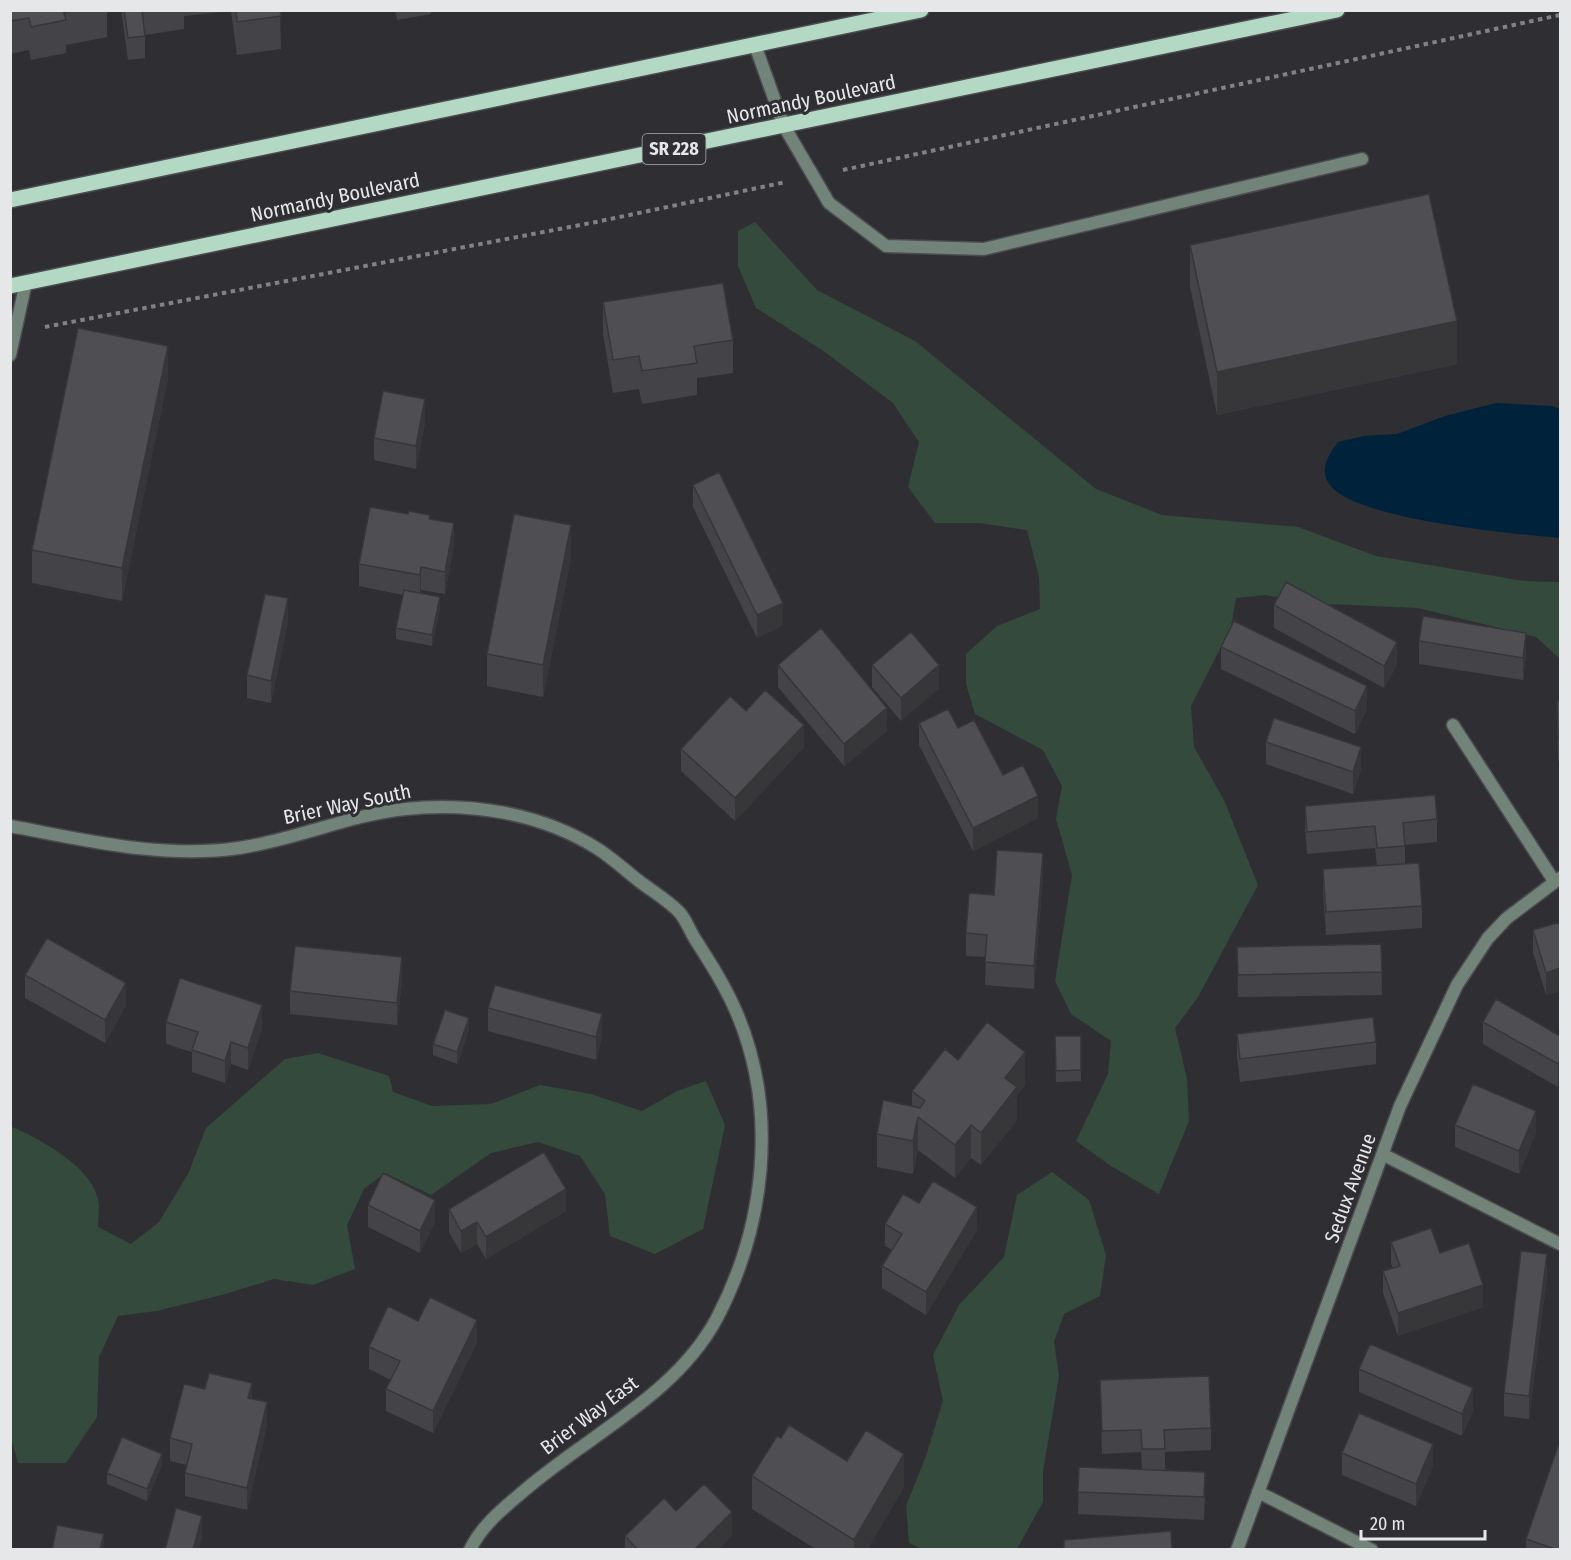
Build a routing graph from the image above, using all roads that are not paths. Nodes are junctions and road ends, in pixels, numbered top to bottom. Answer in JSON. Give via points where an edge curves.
{"nodes":[{"id":1,"x":921,"y":10,"type":"edge"},
{"id":2,"x":1337,"y":10,"type":"edge"},
{"id":3,"x":755,"y":45,"type":"junction"},
{"id":4,"x":784,"y":126,"type":"junction"},
{"id":5,"x":1362,"y":159,"type":"dead end"},
{"id":6,"x":10,"y":200,"type":"edge"},
{"id":7,"x":26,"y":282,"type":"junction"},
{"id":8,"x":10,"y":286,"type":"edge"},
{"id":9,"x":10,"y":355,"type":"edge"},
{"id":10,"x":1453,"y":725,"type":"dead end"},
{"id":11,"x":10,"y":826,"type":"edge"},
{"id":12,"x":1557,"y":880,"type":"edge"},
{"id":13,"x":729,"y":993,"type":"joint"},
{"id":14,"x":1384,"y":1155,"type":"junction"},
{"id":15,"x":1560,"y":1244,"type":"edge"},
{"id":16,"x":1258,"y":1492,"type":"junction"},
{"id":17,"x":470,"y":1550,"type":"edge"},
{"id":18,"x":1237,"y":1550,"type":"edge"},
{"id":19,"x":1372,"y":1550,"type":"edge"}],
"edges":[{"from":1,"to":3,"type":"main road"},
{"from":2,"to":4,"type":"main road","name":"Normandy Boulevard","number":"SR 228"},
{"from":3,"to":4,"type":"street"},
{"from":3,"to":6,"type":"main road"},
{"from":4,"to":5,"type":"street","via":[[829,203],[886,246],[984,249]]},
{"from":4,"to":7,"type":"main road","name":"Normandy Boulevard","number":"SR 228"},
{"from":7,"to":8,"type":"main road","name":"Normandy Boulevard","number":"SR 228"},
{"from":7,"to":9,"type":"street"},
{"from":10,"to":12,"type":"street"},
{"from":11,"to":13,"type":"street","name":"Brier Way South","via":[[152,852],[191,852],[240,848],[402,809],[468,806],[533,818],[597,848],[680,913]]},
{"from":12,"to":14,"type":"street","name":"Sedux Avenue","via":[[1488,938],[1457,985],[1400,1106]]},
{"from":13,"to":17,"type":"street","name":"Brier Way East","via":[[751,1047],[761,1096],[760,1174],[750,1234],[738,1273],[716,1320],[694,1353],[636,1407],[551,1466],[501,1511],[474,1540]]},
{"from":14,"to":15,"type":"street"},
{"from":14,"to":16,"type":"street","name":"Sedux Avenue"},
{"from":16,"to":18,"type":"street","name":"Sedux Avenue"},
{"from":16,"to":19,"type":"street"}]}
